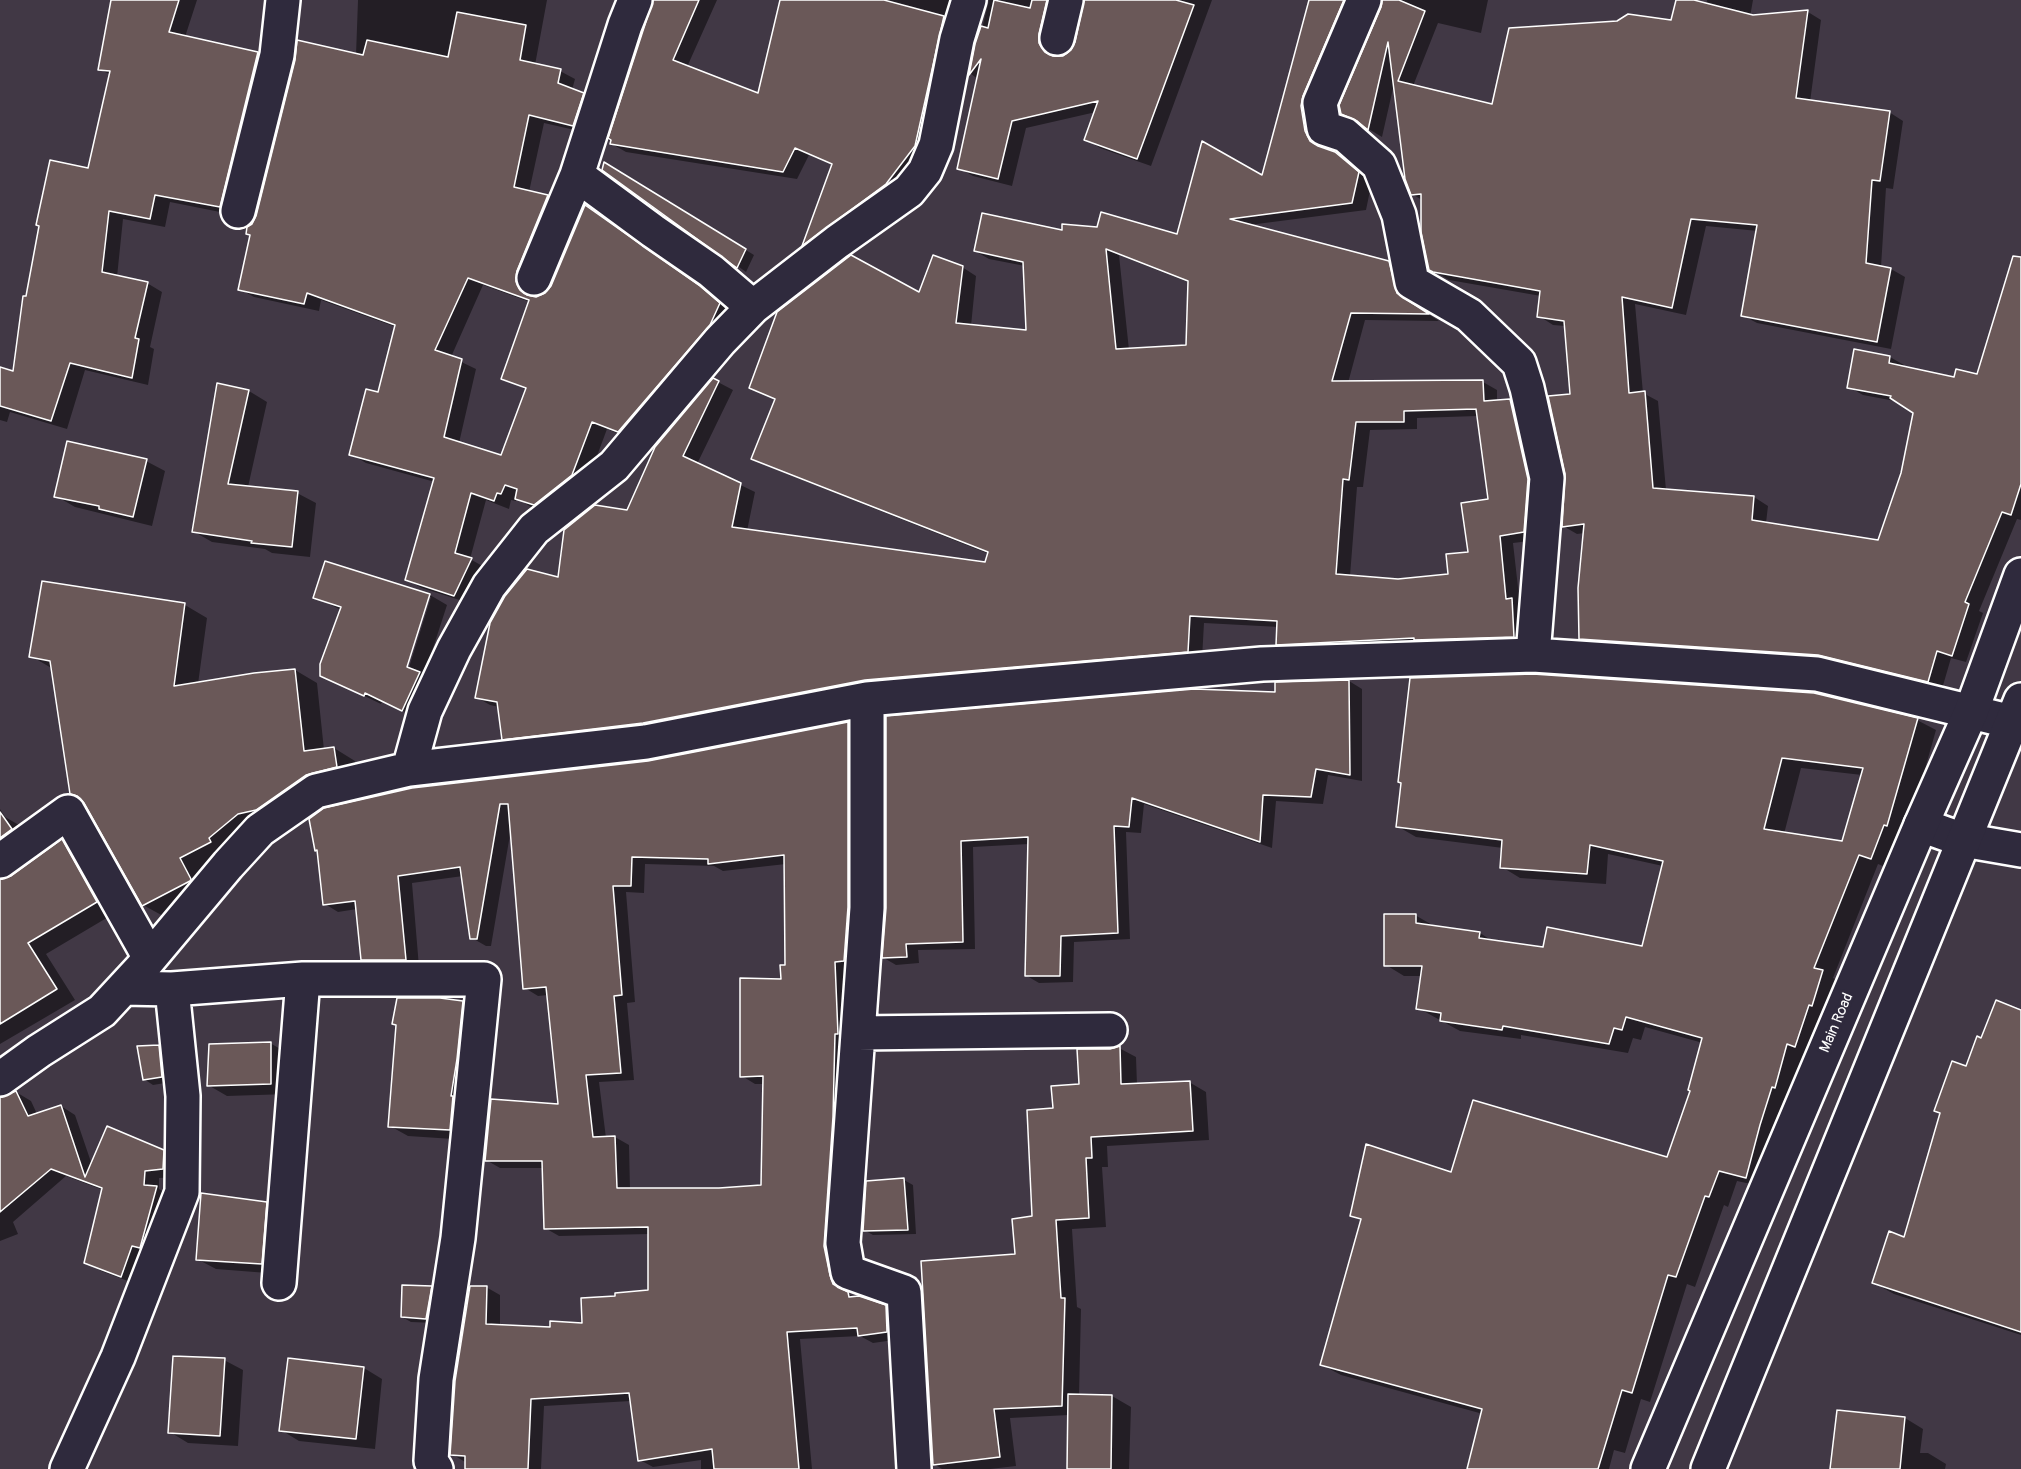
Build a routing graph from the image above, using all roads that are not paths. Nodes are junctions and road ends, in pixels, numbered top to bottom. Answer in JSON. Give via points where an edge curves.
{"nodes":[{"id":1,"x":283,"y":0,"type":"edge"},
{"id":2,"x":634,"y":0,"type":"edge"},
{"id":3,"x":969,"y":0,"type":"edge"},
{"id":4,"x":1066,"y":0,"type":"edge"},
{"id":5,"x":1364,"y":0,"type":"edge"},
{"id":6,"x":1057,"y":39,"type":"dead end"},
{"id":7,"x":577,"y":175,"type":"junction"},
{"id":8,"x":238,"y":211,"type":"dead end"},
{"id":9,"x":534,"y":278,"type":"dead end"},
{"id":10,"x":753,"y":307,"type":"junction"},
{"id":11,"x":2021,"y":575,"type":"edge"},
{"id":12,"x":1533,"y":654,"type":"junction"},
{"id":13,"x":867,"y":699,"type":"junction"},
{"id":14,"x":2017,"y":711,"type":"edge"},
{"id":15,"x":1971,"y":712,"type":"junction"},
{"id":16,"x":409,"y":769,"type":"junction"},
{"id":17,"x":1921,"y":825,"type":"junction"},
{"id":18,"x":1963,"y":840,"type":"junction"},
{"id":19,"x":2021,"y":850,"type":"edge"},
{"id":20,"x":0,"y":861,"type":"edge"},
{"id":21,"x":150,"y":958,"type":"junction"},
{"id":22,"x":303,"y":980,"type":"junction"},
{"id":23,"x":124,"y":988,"type":"junction"},
{"id":24,"x":172,"y":989,"type":"junction"},
{"id":25,"x":1110,"y":1030,"type":"dead end"},
{"id":26,"x":858,"y":1032,"type":"junction"},
{"id":27,"x":0,"y":1079,"type":"edge"},
{"id":28,"x":279,"y":1283,"type":"dead end"},
{"id":29,"x":67,"y":1469,"type":"edge"},
{"id":30,"x":436,"y":1469,"type":"edge"},
{"id":31,"x":914,"y":1469,"type":"edge"},
{"id":32,"x":1648,"y":1469,"type":"edge"},
{"id":33,"x":1708,"y":1469,"type":"edge"}],
"edges":[{"from":1,"to":8,"type":"street","via":[[278,55]]},
{"from":2,"to":7,"type":"street"},
{"from":3,"to":10,"type":"street","via":[[957,39],[936,145],[925,171],[909,191]]},
{"from":4,"to":6,"type":"street"},
{"from":5,"to":12,"type":"street","via":[[1320,103],[1324,128],[1346,135],[1379,165],[1399,215],[1412,282],[1469,315],[1519,363],[1547,478]]},
{"from":7,"to":9,"type":"street"},
{"from":7,"to":10,"type":"street","via":[[711,271]]},
{"from":10,"to":16,"type":"street","via":[[614,466],[534,529],[489,586],[425,711]]},
{"from":11,"to":15,"type":"street","name":"Main Road"},
{"from":12,"to":13,"type":"street","via":[[1262,664]]},
{"from":12,"to":15,"type":"street","via":[[1817,674]]},
{"from":13,"to":16,"type":"street","via":[[646,742]]},
{"from":13,"to":26,"type":"street","via":[[867,908]]},
{"from":14,"to":15,"type":"street"},
{"from":14,"to":18,"type":"street"},
{"from":15,"to":17,"type":"street","name":"Main Road"},
{"from":16,"to":21,"type":"street","via":[[316,791],[260,830]]},
{"from":17,"to":18,"type":"street"},
{"from":17,"to":32,"type":"street","name":"Main Road"},
{"from":18,"to":19,"type":"street"},
{"from":18,"to":33,"type":"street"},
{"from":20,"to":21,"type":"street","via":[[68,812]]},
{"from":21,"to":23,"type":"street"},
{"from":22,"to":24,"type":"street"},
{"from":22,"to":28,"type":"street"},
{"from":22,"to":30,"type":"street","via":[[484,979],[458,1238],[436,1379],[431,1461]]},
{"from":23,"to":24,"type":"street"},
{"from":23,"to":27,"type":"street","via":[[102,1011]]},
{"from":24,"to":29,"type":"street","via":[[183,1096],[182,1192],[118,1357]]},
{"from":25,"to":26,"type":"street"},
{"from":26,"to":31,"type":"street","via":[[843,1243],[848,1272],[903,1292]]}]}
